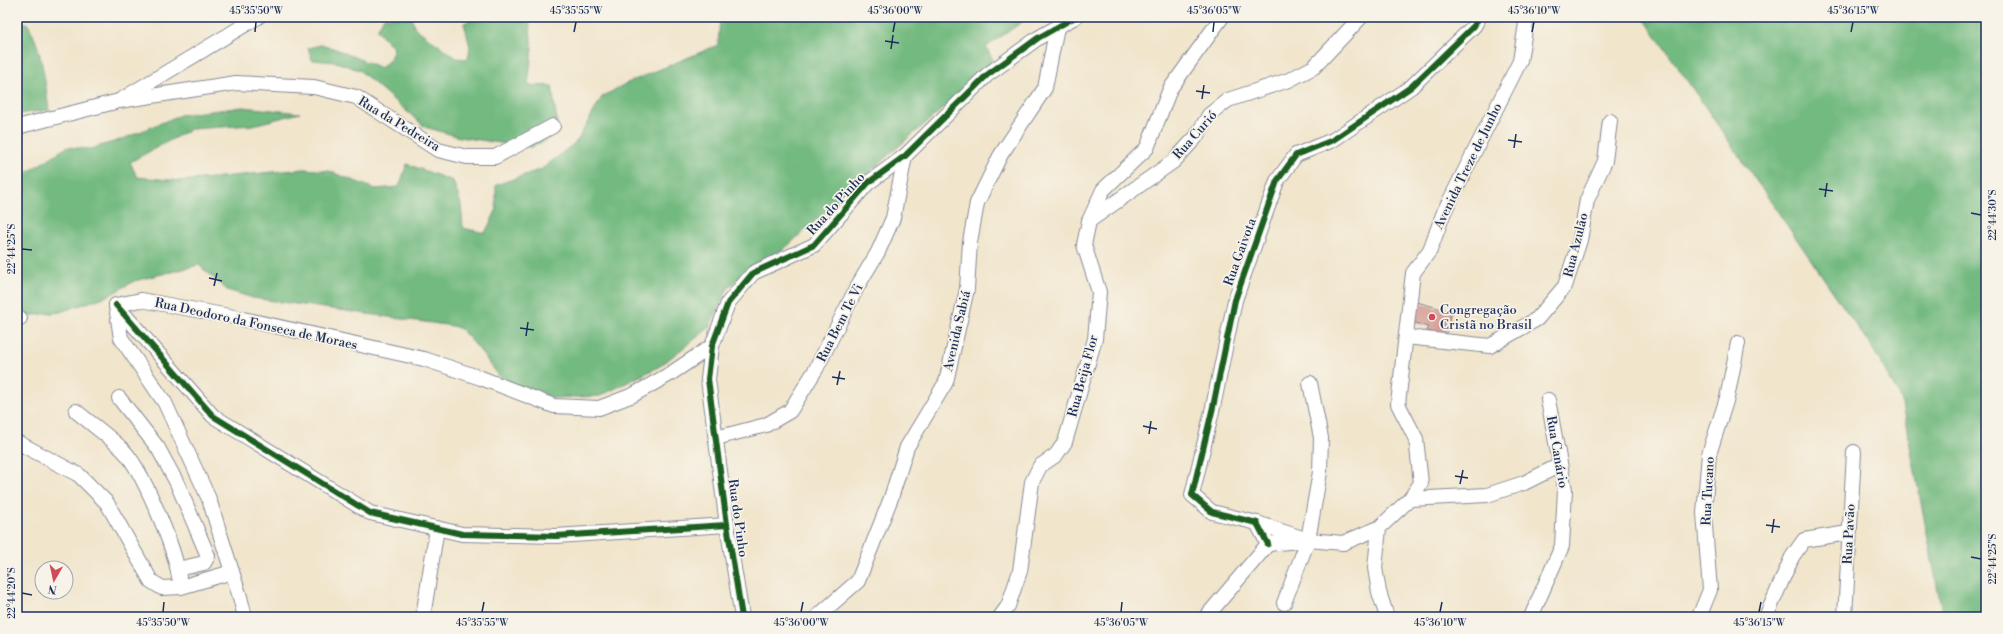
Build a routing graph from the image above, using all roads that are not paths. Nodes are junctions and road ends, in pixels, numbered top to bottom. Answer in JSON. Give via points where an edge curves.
{"nodes":[{"id":1,"x":258,"y":17,"type":"edge"},
{"id":2,"x":1075,"y":17,"type":"edge"},
{"id":3,"x":1222,"y":17,"type":"edge"},
{"id":4,"x":1361,"y":17,"type":"edge"},
{"id":5,"x":1478,"y":17,"type":"edge"},
{"id":6,"x":1527,"y":17,"type":"edge"},
{"id":7,"x":1057,"y":27,"type":"junction"},
{"id":8,"x":118,"y":101,"type":"junction"},
{"id":9,"x":1610,"y":121,"type":"dead end"},
{"id":10,"x":553,"y":126,"type":"dead end"},
{"id":11,"x":17,"y":127,"type":"edge"},
{"id":12,"x":905,"y":156,"type":"junction"},
{"id":13,"x":1089,"y":221,"type":"junction"},
{"id":14,"x":116,"y":305,"type":"junction"},
{"id":15,"x":1406,"y":337,"type":"junction"},
{"id":16,"x":1738,"y":343,"type":"dead end"},
{"id":17,"x":712,"y":346,"type":"junction"},
{"id":18,"x":1310,"y":383,"type":"dead end"},
{"id":19,"x":119,"y":398,"type":"dead end"},
{"id":20,"x":1548,"y":400,"type":"dead end"},
{"id":21,"x":76,"y":411,"type":"dead end"},
{"id":22,"x":716,"y":438,"type":"junction"},
{"id":23,"x":17,"y":442,"type":"edge"},
{"id":24,"x":1854,"y":452,"type":"dead end"},
{"id":25,"x":1560,"y":465,"type":"junction"},
{"id":26,"x":1410,"y":499,"type":"junction"},
{"id":27,"x":1257,"y":523,"type":"junction"},
{"id":28,"x":726,"y":525,"type":"junction"},
{"id":29,"x":437,"y":528,"type":"junction"},
{"id":30,"x":1379,"y":528,"type":"junction"},
{"id":31,"x":1848,"y":533,"type":"junction"},
{"id":32,"x":1308,"y":540,"type":"junction"},
{"id":33,"x":1268,"y":544,"type":"junction"},
{"id":34,"x":178,"y":569,"type":"junction"},
{"id":35,"x":232,"y":572,"type":"junction"},
{"id":36,"x":181,"y":587,"type":"junction"},
{"id":37,"x":1284,"y":602,"type":"dead end"},
{"id":38,"x":245,"y":617,"type":"edge"},
{"id":39,"x":423,"y":617,"type":"edge"},
{"id":40,"x":742,"y":617,"type":"edge"},
{"id":41,"x":817,"y":617,"type":"edge"},
{"id":42,"x":1000,"y":617,"type":"edge"},
{"id":43,"x":1206,"y":617,"type":"edge"},
{"id":44,"x":1387,"y":617,"type":"edge"},
{"id":45,"x":1531,"y":617,"type":"edge"},
{"id":46,"x":1699,"y":617,"type":"edge"},
{"id":47,"x":1766,"y":617,"type":"edge"},
{"id":48,"x":1845,"y":617,"type":"edge"}],
"edges":[{"from":1,"to":8,"type":"street"},
{"from":2,"to":7,"type":"street","name":"Rua do Pinho"},
{"from":3,"to":13,"type":"street","name":"Rua Beija Flor","via":[[1170,89],[1147,148],[1103,190]]},
{"from":4,"to":13,"type":"street","name":"Rua Curió","via":[[1314,67],[1289,80],[1228,100],[1209,115],[1196,137],[1174,160]]},
{"from":5,"to":27,"type":"street","name":"Rua Gaivota","via":[[1474,26],[1411,87],[1333,140],[1296,154],[1277,181],[1235,300],[1192,495],[1212,512]]},
{"from":6,"to":15,"type":"street","name":"Avenida Treze de Junho","via":[[1520,61],[1444,212],[1430,250],[1413,273]]},
{"from":7,"to":12,"type":"street","name":"Rua do Pinho","via":[[987,75]]},
{"from":7,"to":41,"type":"street","name":"Avenida Sabiá","via":[[1045,88],[1000,156],[977,204],[970,242],[967,289],[946,382],[907,447],[891,498],[858,581]]},
{"from":8,"to":10,"type":"street","name":"Rua da Pedreira","via":[[236,83],[314,87],[356,97],[438,150],[468,157],[494,156]]},
{"from":8,"to":11,"type":"street"},
{"from":9,"to":15,"type":"street","name":"Rua Azulão","via":[[1605,161],[1587,200],[1580,240],[1566,286],[1537,319],[1490,346]]},
{"from":12,"to":17,"type":"street","name":"Rua do Pinho","via":[[868,183],[814,246],[753,273],[728,303]]},
{"from":12,"to":22,"type":"street","name":"Rua Bem Te Vi","via":[[893,218],[878,252],[857,287],[816,369],[790,411],[766,425]]},
{"from":13,"to":42,"type":"street","name":"Rua Beija Flor","via":[[1084,245],[1099,292],[1095,339],[1065,442],[1056,455],[1040,466],[1032,482],[1020,571],[1008,606]]},
{"from":14,"to":17,"type":"street","name":"Rua Deodoro da Fonseca de Moraes","via":[[141,300],[234,317],[424,359],[554,406],[599,408],[633,395]]},
{"from":14,"to":29,"type":"street","via":[[213,416],[370,514]]},
{"from":14,"to":35,"type":"street","via":[[121,338],[165,403],[209,499]]},
{"from":15,"to":26,"type":"street","name":"Avenida Treze de Junho","via":[[1398,404],[1416,439],[1421,484]]},
{"from":16,"to":46,"type":"street","name":"Rua Tucano","via":[[1727,398],[1709,454],[1704,513],[1710,590]]},
{"from":17,"to":22,"type":"street","name":"Rua do Pinho","via":[[708,380]]},
{"from":18,"to":32,"type":"street","via":[[1321,438],[1320,472]]},
{"from":19,"to":34,"type":"street","via":[[158,448],[177,483],[208,556],[204,563]]},
{"from":20,"to":25,"type":"street","name":"Rua Canário"},
{"from":21,"to":34,"type":"street","via":[[123,449],[135,464],[158,514]]},
{"from":22,"to":28,"type":"street","name":"Rua do Pinho"},
{"from":23,"to":36,"type":"street","via":[[79,475],[107,503],[151,582],[162,588]]},
{"from":24,"to":31,"type":"street","name":"Rua Pavão"},
{"from":25,"to":26,"type":"street","via":[[1524,484],[1487,495]]},
{"from":25,"to":45,"type":"street","name":"Rua Canário","via":[[1565,490],[1562,546]]},
{"from":26,"to":30,"type":"street","name":"Avenida Treze de Junho"},
{"from":27,"to":32,"type":"street"},
{"from":27,"to":33,"type":"street"},
{"from":28,"to":29,"type":"street","via":[[556,536],[462,534]]},
{"from":28,"to":40,"type":"street","name":"Rua do Pinho"},
{"from":29,"to":39,"type":"street"},
{"from":30,"to":32,"type":"street","via":[[1343,543]]},
{"from":30,"to":44,"type":"street","via":[[1375,568]]},
{"from":31,"to":47,"type":"street","via":[[1804,540],[1792,557]]},
{"from":31,"to":48,"type":"street","name":"Rua Pavão"},
{"from":32,"to":33,"type":"street"},
{"from":32,"to":37,"type":"street"},
{"from":33,"to":43,"type":"street"},
{"from":34,"to":36,"type":"street"},
{"from":35,"to":36,"type":"street"},
{"from":35,"to":38,"type":"street"}]}
